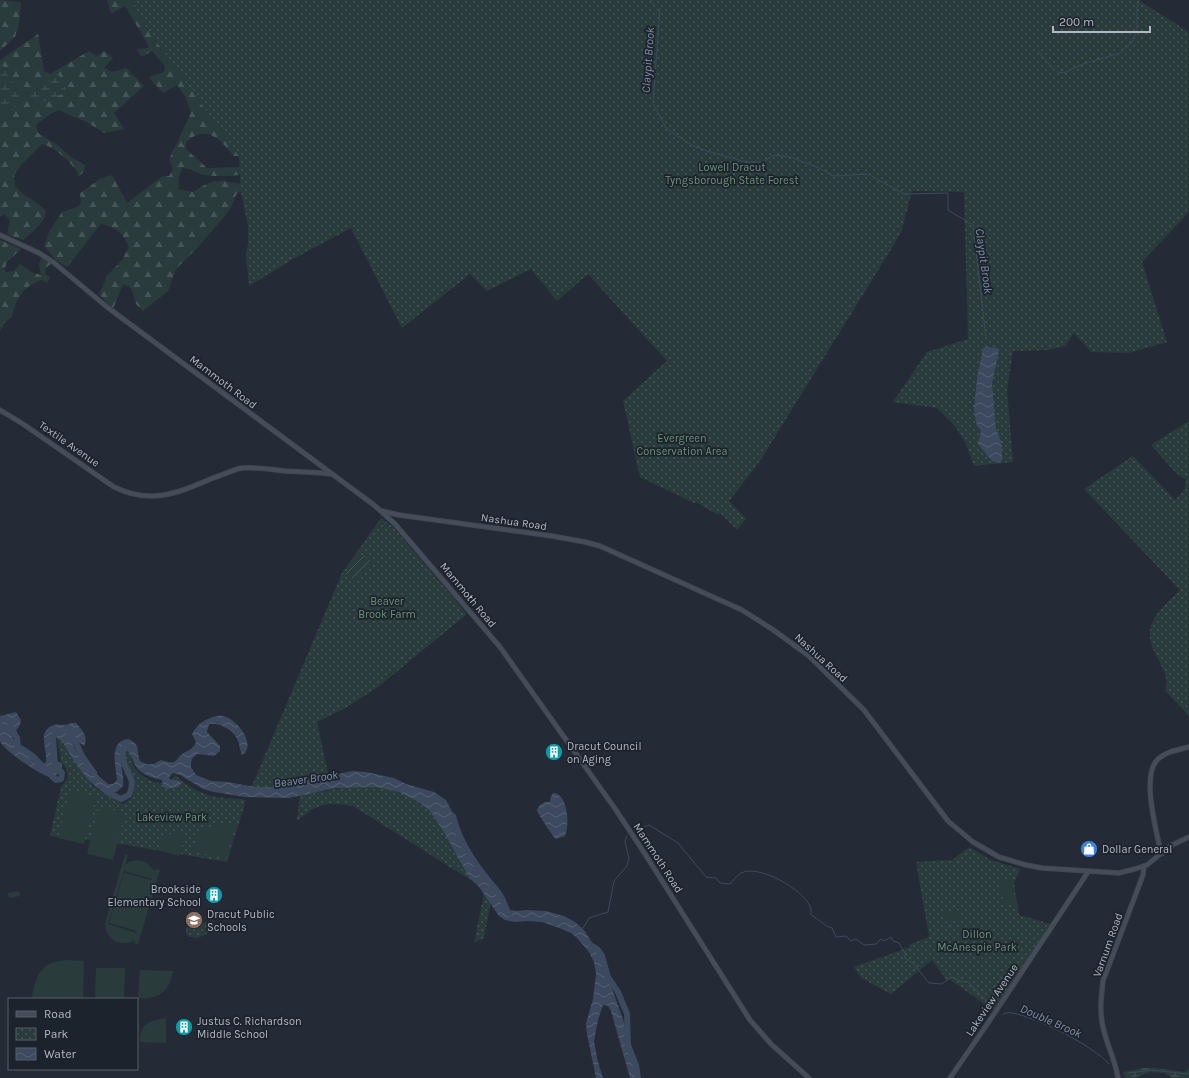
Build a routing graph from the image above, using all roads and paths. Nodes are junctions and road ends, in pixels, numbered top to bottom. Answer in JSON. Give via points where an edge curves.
{"nodes":[{"id":1,"x":0,"y":235,"type":"edge"},
{"id":2,"x":0,"y":410,"type":"edge"},
{"id":3,"x":314,"y":461,"type":"junction"},
{"id":4,"x":315,"y":472,"type":"junction"},
{"id":5,"x":332,"y":474,"type":"junction"},
{"id":6,"x":381,"y":510,"type":"junction"},
{"id":7,"x":1189,"y":747,"type":"edge"},
{"id":8,"x":1189,"y":837,"type":"edge"},
{"id":9,"x":1163,"y":853,"type":"junction"},
{"id":10,"x":1144,"y":866,"type":"junction"},
{"id":11,"x":1088,"y":872,"type":"junction"},
{"id":12,"x":809,"y":1078,"type":"edge"},
{"id":13,"x":950,"y":1078,"type":"edge"},
{"id":14,"x":1118,"y":1078,"type":"edge"}],
"edges":[{"from":1,"to":3,"type":"main road","name":"Mammoth Road","via":[[53,262],[107,307]]},
{"from":2,"to":4,"type":"main road","name":"Textile Avenue","via":[[127,494],[164,496],[242,468]]},
{"from":3,"to":4,"type":"main road"},
{"from":3,"to":5,"type":"main road","name":"Mammoth Road"},
{"from":4,"to":5,"type":"main road"},
{"from":5,"to":6,"type":"main road","name":"Mammoth Road"},
{"from":6,"to":11,"type":"main road","name":"Nashua Road","via":[[399,515],[585,542],[614,551],[742,610],[809,656],[864,710],[948,821],[972,842],[999,857],[1019,863]]},
{"from":6,"to":12,"type":"main road","name":"Mammoth Road","via":[[500,647],[616,810],[750,1020]]},
{"from":7,"to":9,"type":"main road","via":[[1164,755],[1157,760],[1151,772],[1151,796],[1160,849]]},
{"from":8,"to":9,"type":"main road","name":"Nashua Road"},
{"from":9,"to":10,"type":"main road","name":"Nashua Road"},
{"from":10,"to":11,"type":"main road","name":"Nashua Road","via":[[1119,873]]},
{"from":10,"to":14,"type":"main road","name":"Varnum Road","via":[[1101,992],[1104,1031]]},
{"from":11,"to":13,"type":"main road","name":"Lakeview Avenue"}]}
